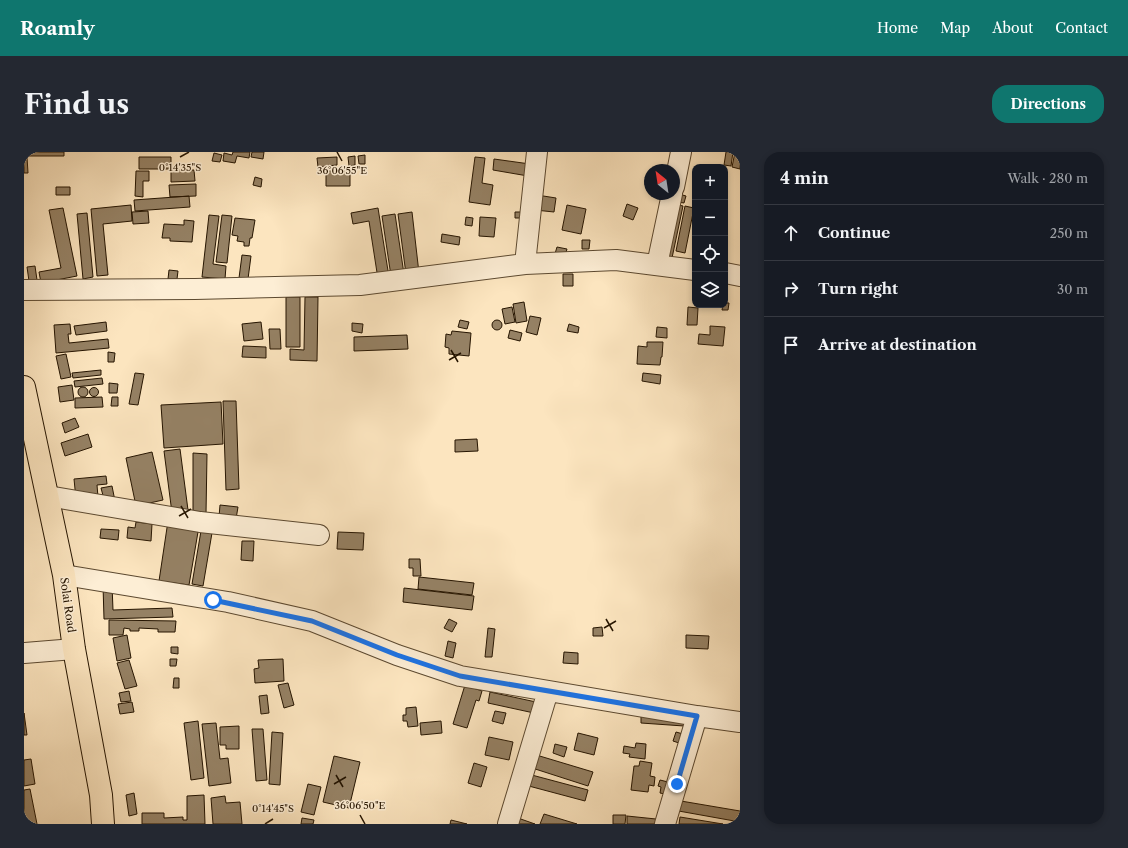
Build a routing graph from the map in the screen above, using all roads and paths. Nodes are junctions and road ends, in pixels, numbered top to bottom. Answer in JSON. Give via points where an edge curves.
{"nodes":[{"id":1,"x":537,"y":152,"type":"edge"},
{"id":2,"x":681,"y":152,"type":"edge"},
{"id":3,"x":679,"y":164,"type":"edge"},
{"id":4,"x":671,"y":200,"type":"edge"},
{"id":5,"x":525,"y":264,"type":"junction"},
{"id":6,"x":657,"y":265,"type":"junction"},
{"id":7,"x":692,"y":270,"type":"edge"},
{"id":8,"x":728,"y":274,"type":"edge"},
{"id":9,"x":740,"y":276,"type":"edge"},
{"id":10,"x":24,"y":290,"type":"edge"},
{"id":11,"x":24,"y":387,"type":"edge"},
{"id":12,"x":48,"y":496,"type":"junction"},
{"id":13,"x":319,"y":535,"type":"dead end"},
{"id":14,"x":64,"y":575,"type":"junction"},
{"id":15,"x":74,"y":649,"type":"junction"},
{"id":16,"x":24,"y":653,"type":"edge"},
{"id":17,"x":548,"y":691,"type":"junction"},
{"id":18,"x":697,"y":716,"type":"junction"},
{"id":19,"x":740,"y":722,"type":"edge"},
{"id":20,"x":104,"y":824,"type":"edge"},
{"id":21,"x":508,"y":824,"type":"edge"},
{"id":22,"x":665,"y":824,"type":"edge"}],
"edges":[{"from":1,"to":5,"type":"street"},
{"from":2,"to":3,"type":"street"},
{"from":4,"to":6,"type":"street"},
{"from":5,"to":6,"type":"street","via":[[616,260]]},
{"from":5,"to":10,"type":"street","via":[[360,285]]},
{"from":6,"to":7,"type":"street"},
{"from":8,"to":9,"type":"street"},
{"from":11,"to":12,"type":"highway","name":"Solai Road"},
{"from":12,"to":13,"type":"street","via":[[200,522]]},
{"from":12,"to":14,"type":"highway","name":"Solai Road"},
{"from":14,"to":15,"type":"highway","name":"Solai Road"},
{"from":14,"to":17,"type":"street","via":[[228,602],[312,621],[397,655],[460,676]]},
{"from":15,"to":16,"type":"street"},
{"from":15,"to":20,"type":"highway","name":"Solai Road"},
{"from":17,"to":18,"type":"street"},
{"from":17,"to":21,"type":"street"},
{"from":18,"to":19,"type":"street"},
{"from":18,"to":22,"type":"street"}]}
